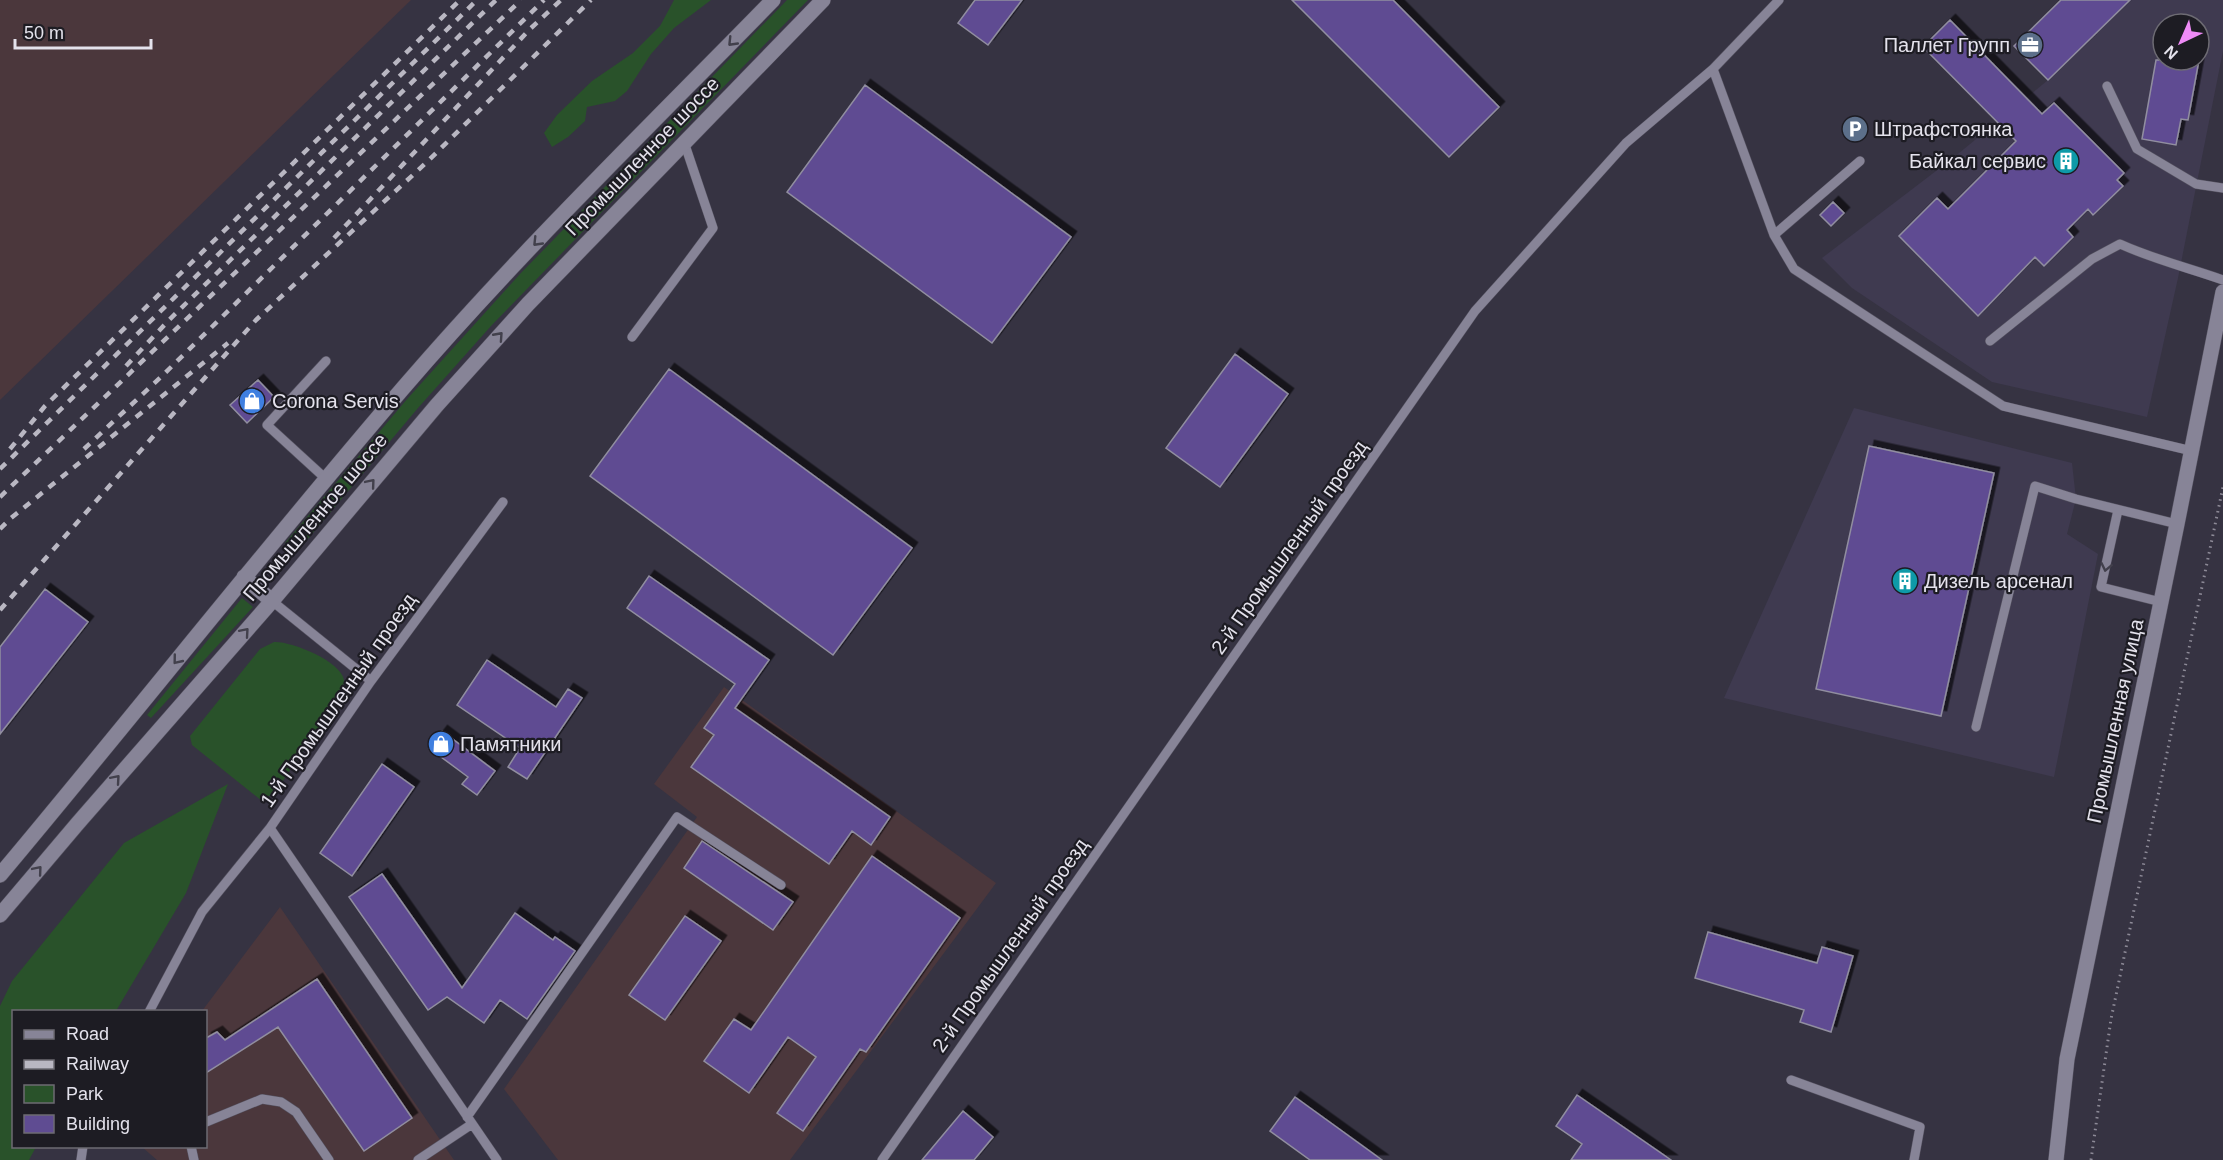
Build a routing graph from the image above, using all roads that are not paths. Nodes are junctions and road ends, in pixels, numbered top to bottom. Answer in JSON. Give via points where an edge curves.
{"nodes":[{"id":1,"x":773,"y":0,"type":"edge"},
{"id":2,"x":823,"y":0,"type":"edge"},
{"id":3,"x":1779,"y":0,"type":"edge"},
{"id":4,"x":1713,"y":69,"type":"junction"},
{"id":5,"x":2107,"y":86,"type":"dead end"},
{"id":6,"x":684,"y":142,"type":"junction"},
{"id":7,"x":1860,"y":161,"type":"dead end"},
{"id":8,"x":2223,"y":188,"type":"edge"},
{"id":9,"x":1774,"y":235,"type":"junction"},
{"id":10,"x":2223,"y":280,"type":"edge"},
{"id":11,"x":2223,"y":292,"type":"edge"},
{"id":12,"x":632,"y":337,"type":"dead end"},
{"id":13,"x":1990,"y":341,"type":"dead end"},
{"id":14,"x":326,"y":361,"type":"dead end"},
{"id":15,"x":2192,"y":451,"type":"junction"},
{"id":16,"x":326,"y":479,"type":"junction"},
{"id":17,"x":503,"y":502,"type":"dead end"},
{"id":18,"x":2118,"y":510,"type":"junction"},
{"id":19,"x":2177,"y":524,"type":"junction"},
{"id":20,"x":244,"y":577,"type":"junction"},
{"id":21,"x":272,"y":601,"type":"junction"},
{"id":22,"x":2161,"y":602,"type":"junction"},
{"id":23,"x":371,"y":681,"type":"junction"},
{"id":24,"x":1976,"y":727,"type":"dead end"},
{"id":25,"x":270,"y":828,"type":"junction"},
{"id":26,"x":0,"y":875,"type":"edge"},
{"id":27,"x":781,"y":885,"type":"dead end"},
{"id":28,"x":0,"y":915,"type":"edge"},
{"id":29,"x":150,"y":1010,"type":"edge"},
{"id":30,"x":1791,"y":1080,"type":"dead end"},
{"id":31,"x":469,"y":1121,"type":"junction"},
{"id":32,"x":207,"y":1122,"type":"edge"},
{"id":33,"x":329,"y":1160,"type":"edge"},
{"id":34,"x":418,"y":1160,"type":"edge"},
{"id":35,"x":497,"y":1160,"type":"edge"},
{"id":36,"x":882,"y":1160,"type":"edge"},
{"id":37,"x":1914,"y":1160,"type":"edge"},
{"id":38,"x":2056,"y":1160,"type":"edge"}],
"edges":[{"from":1,"to":16,"type":"main road","name":"Промышленное шоссе","one_way":true,"via":[[534,245]]},
{"from":2,"to":6,"type":"main road","name":"Промышленное шоссе"},
{"from":3,"to":4,"type":"lane","name":"2-й Промышленный проезд"},
{"from":4,"to":9,"type":"lane"},
{"from":4,"to":36,"type":"lane","name":"2-й Промышленный проезд","via":[[1626,143],[1476,311]]},
{"from":5,"to":8,"type":"lane","via":[[2137,149],[2196,184]]},
{"from":6,"to":12,"type":"lane","via":[[713,228]]},
{"from":21,"to":6,"type":"main road","name":"Промышленное шоссе","one_way":true,"via":[[520,312]]},
{"from":7,"to":9,"type":"lane"},
{"from":9,"to":15,"type":"lane","via":[[1794,269],[2003,406]]},
{"from":10,"to":13,"type":"lane","via":[[2120,244],[2092,259]]},
{"from":11,"to":15,"type":"main road","name":"Промышленная улица"},
{"from":14,"to":16,"type":"lane","via":[[267,425]]},
{"from":15,"to":19,"type":"main road","name":"Промышленная улица"},
{"from":16,"to":20,"type":"main road","name":"Промышленное шоссе"},
{"from":17,"to":23,"type":"lane","name":"1-й Промышленный проезд"},
{"from":18,"to":19,"type":"lane"},
{"from":18,"to":22,"type":"lane","one_way":true,"via":[[2101,587]]},
{"from":18,"to":24,"type":"lane","via":[[2034,486]]},
{"from":19,"to":22,"type":"main road","name":"Промышленная улица"},
{"from":20,"to":21,"type":"main road"},
{"from":20,"to":26,"type":"main road","name":"Промышленное шоссе","one_way":true},
{"from":21,"to":23,"type":"lane"},
{"from":28,"to":21,"type":"main road","name":"Промышленное шоссе","one_way":true},
{"from":22,"to":38,"type":"main road","name":"Промышленная улица","via":[[2067,1059]]},
{"from":23,"to":25,"type":"lane","name":"1-й Промышленный проезд"},
{"from":25,"to":29,"type":"lane","via":[[202,912]]},
{"from":25,"to":31,"type":"lane","name":"1-й Промышленный проезд"},
{"from":27,"to":31,"type":"lane","via":[[676,817]]},
{"from":30,"to":37,"type":"lane","via":[[1920,1127]]},
{"from":31,"to":34,"type":"lane"},
{"from":31,"to":35,"type":"lane","name":"1-й Промышленный проезд"},
{"from":32,"to":33,"type":"lane","via":[[262,1099],[281,1102],[296,1112]]}]}
